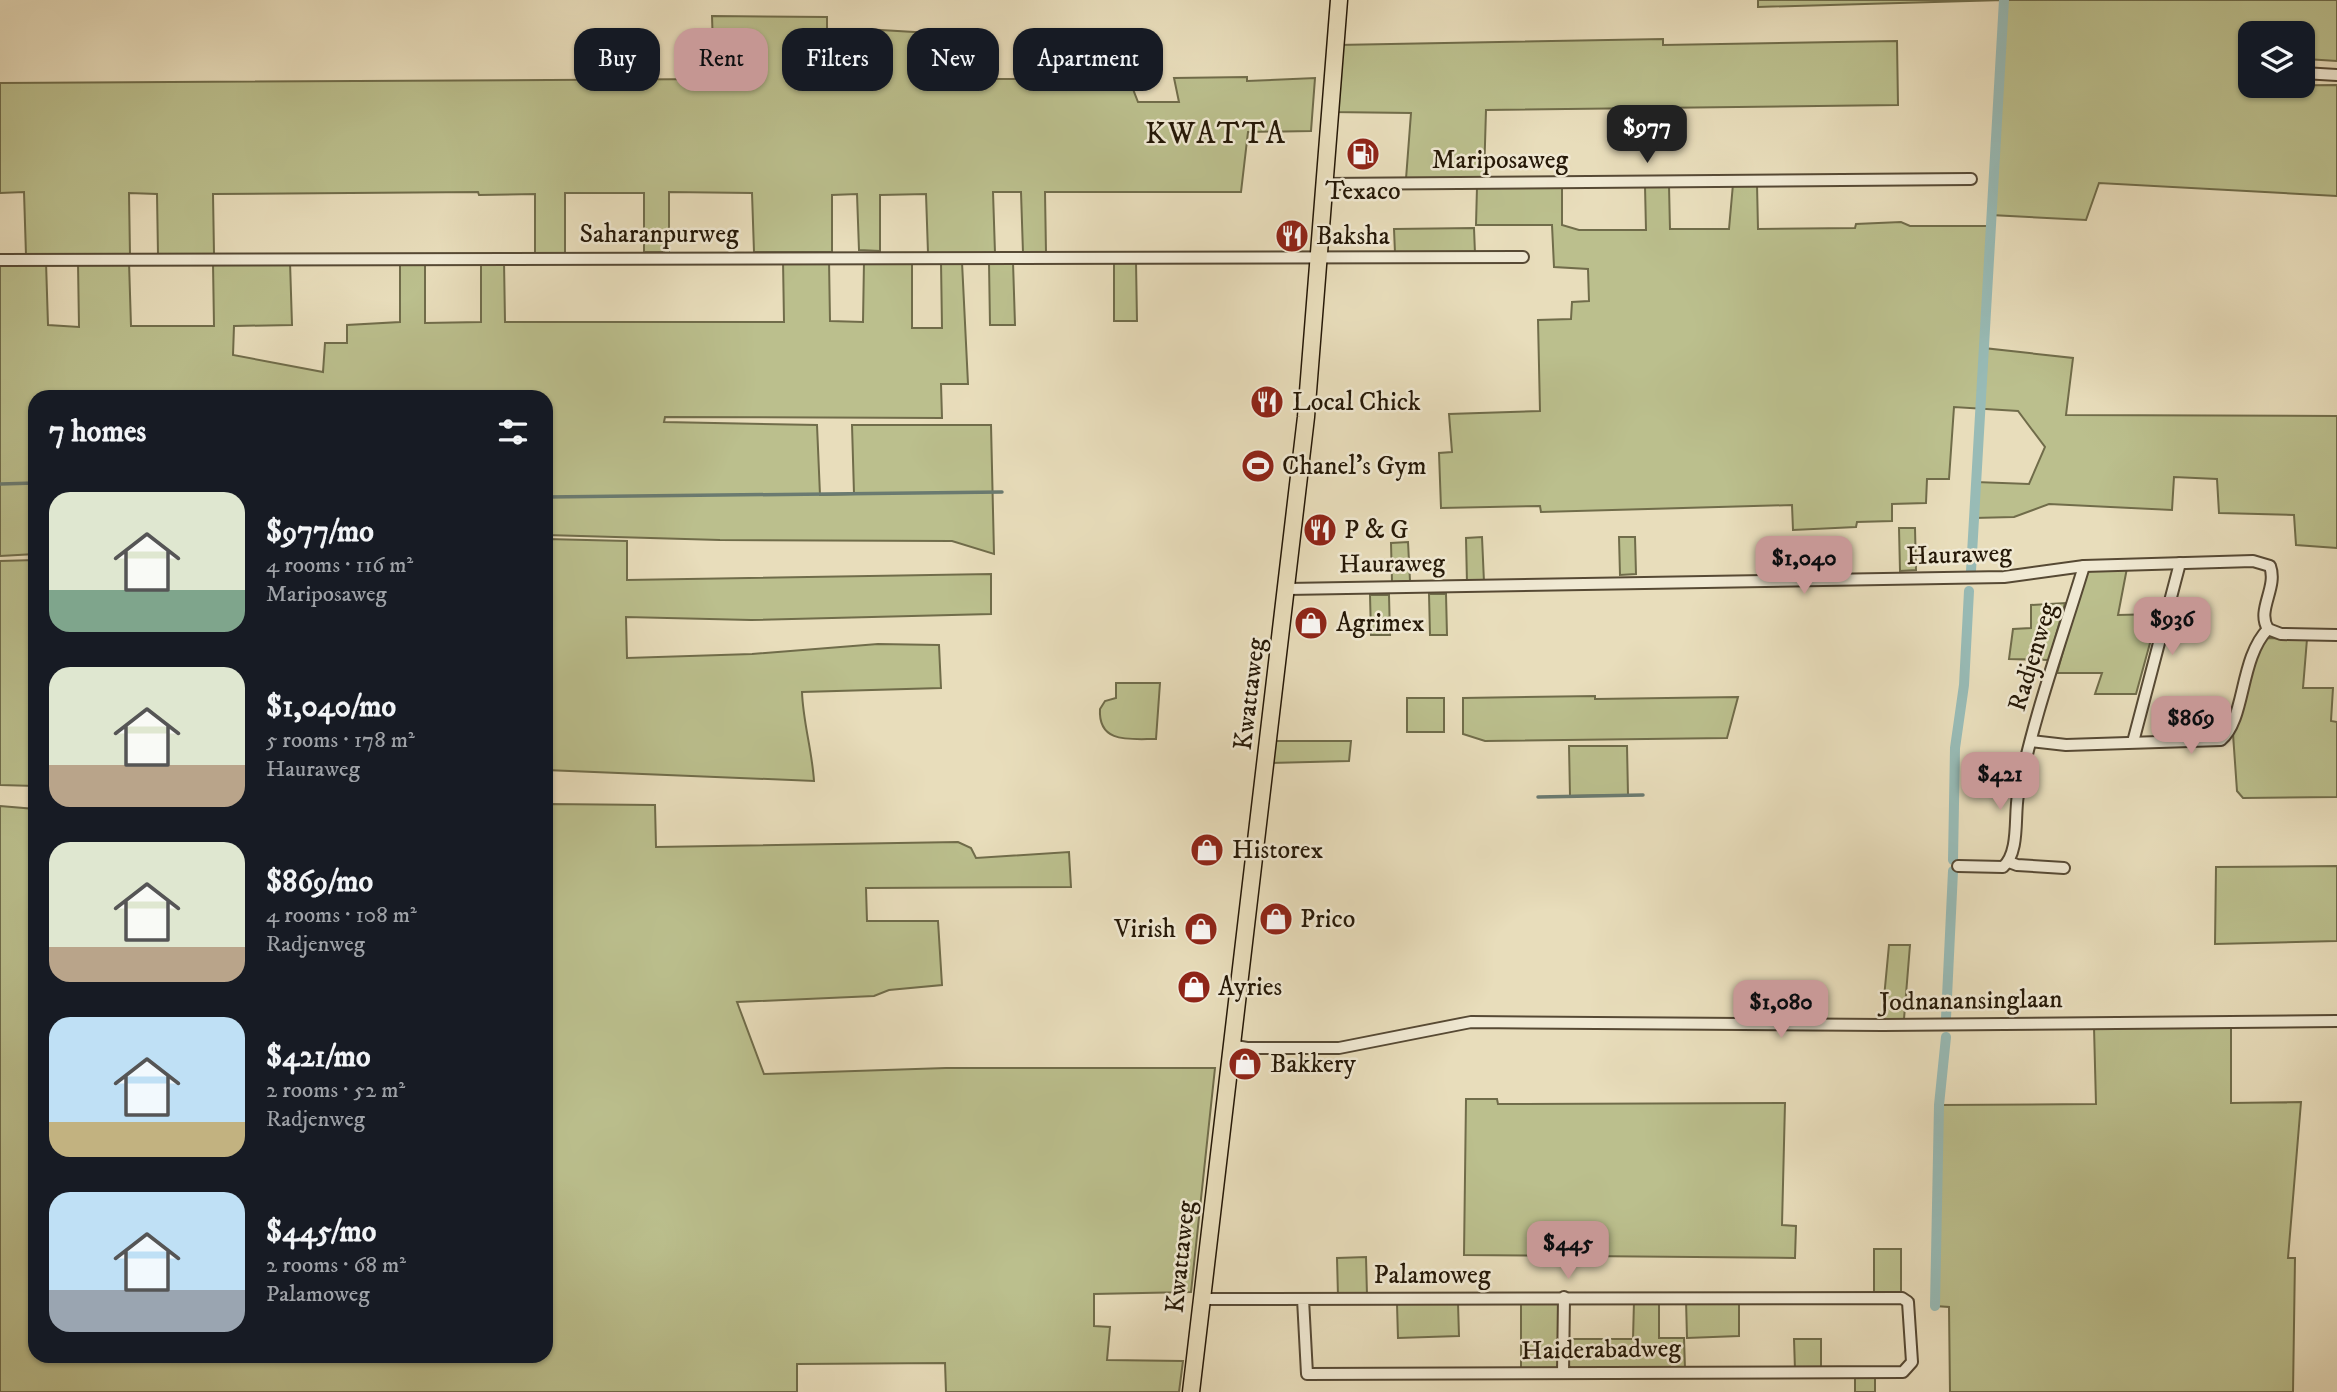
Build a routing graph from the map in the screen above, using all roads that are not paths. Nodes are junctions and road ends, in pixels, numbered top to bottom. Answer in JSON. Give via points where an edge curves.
{"nodes":[{"id":1,"x":1339,"y":0,"type":"edge"},
{"id":2,"x":2315,"y":74,"type":"edge"},
{"id":3,"x":2337,"y":75,"type":"edge"},
{"id":4,"x":1971,"y":179,"type":"dead end"},
{"id":5,"x":1323,"y":184,"type":"junction"},
{"id":6,"x":1318,"y":257,"type":"junction"},
{"id":7,"x":1523,"y":257,"type":"dead end"},
{"id":8,"x":0,"y":260,"type":"edge"},
{"id":9,"x":2180,"y":563,"type":"junction"},
{"id":10,"x":2084,"y":566,"type":"junction"},
{"id":11,"x":1287,"y":589,"type":"junction"},
{"id":12,"x":2268,"y":629,"type":"junction"},
{"id":13,"x":2337,"y":635,"type":"edge"},
{"id":14,"x":2031,"y":741,"type":"junction"},
{"id":15,"x":2133,"y":742,"type":"junction"},
{"id":16,"x":2009,"y":862,"type":"junction"},
{"id":17,"x":1958,"y":866,"type":"dead end"},
{"id":18,"x":2064,"y":868,"type":"dead end"},
{"id":19,"x":2337,"y":1021,"type":"edge"},
{"id":20,"x":1230,"y":1045,"type":"junction"},
{"id":21,"x":1564,"y":1297,"type":"junction"},
{"id":22,"x":1201,"y":1299,"type":"junction"},
{"id":23,"x":1303,"y":1299,"type":"junction"},
{"id":24,"x":1909,"y":1308,"type":"joint"},
{"id":25,"x":1563,"y":1373,"type":"junction"},
{"id":26,"x":1191,"y":1392,"type":"edge"}],
"edges":[{"from":1,"to":5,"type":"main road","name":"Kwattaweg"},
{"from":2,"to":3,"type":"street"},
{"from":4,"to":5,"type":"street","name":"Mariposaweg"},
{"from":5,"to":6,"type":"main road","name":"Kwattaweg"},
{"from":6,"to":7,"type":"street","name":"Saharanpurweg"},
{"from":6,"to":8,"type":"street","name":"Saharanpurweg"},
{"from":6,"to":11,"type":"main road","name":"Kwattaweg"},
{"from":9,"to":10,"type":"street","name":"Hauraweg"},
{"from":9,"to":12,"type":"street","name":"Hauraweg","via":[[2253,561],[2270,566],[2273,584],[2263,617]]},
{"from":9,"to":15,"type":"street"},
{"from":10,"to":11,"type":"street","name":"Hauraweg","via":[[2004,578]]},
{"from":10,"to":14,"type":"street","name":"Radjenweg"},
{"from":11,"to":20,"type":"main road","name":"Kwattaweg"},
{"from":12,"to":13,"type":"street","via":[[2281,634]]},
{"from":12,"to":15,"type":"street","name":"Radjenweg","via":[[2255,643],[2227,735],[2221,740]]},
{"from":14,"to":15,"type":"street","name":"Radjenweg","via":[[2066,745]]},
{"from":14,"to":16,"type":"street","via":[[2017,797]]},
{"from":16,"to":17,"type":"street","via":[[2003,867]]},
{"from":16,"to":18,"type":"street"},
{"from":19,"to":20,"type":"street","name":"Jodnanansinglaan","via":[[1471,1022],[1339,1048]]},
{"from":20,"to":22,"type":"main road","name":"Kwattaweg"},
{"from":21,"to":23,"type":"street","name":"Palamoweg"},
{"from":21,"to":24,"type":"street","name":"Palamoweg","via":[[1902,1298]]},
{"from":21,"to":25,"type":"street"},
{"from":22,"to":23,"type":"street","name":"Palamoweg"},
{"from":22,"to":26,"type":"main road","name":"Kwattaweg"},
{"from":23,"to":25,"type":"street","name":"Haiderabadweg","via":[[1307,1374]]},
{"from":24,"to":25,"type":"street","name":"Haiderabadweg","via":[[1912,1362],[1903,1372]]}]}
